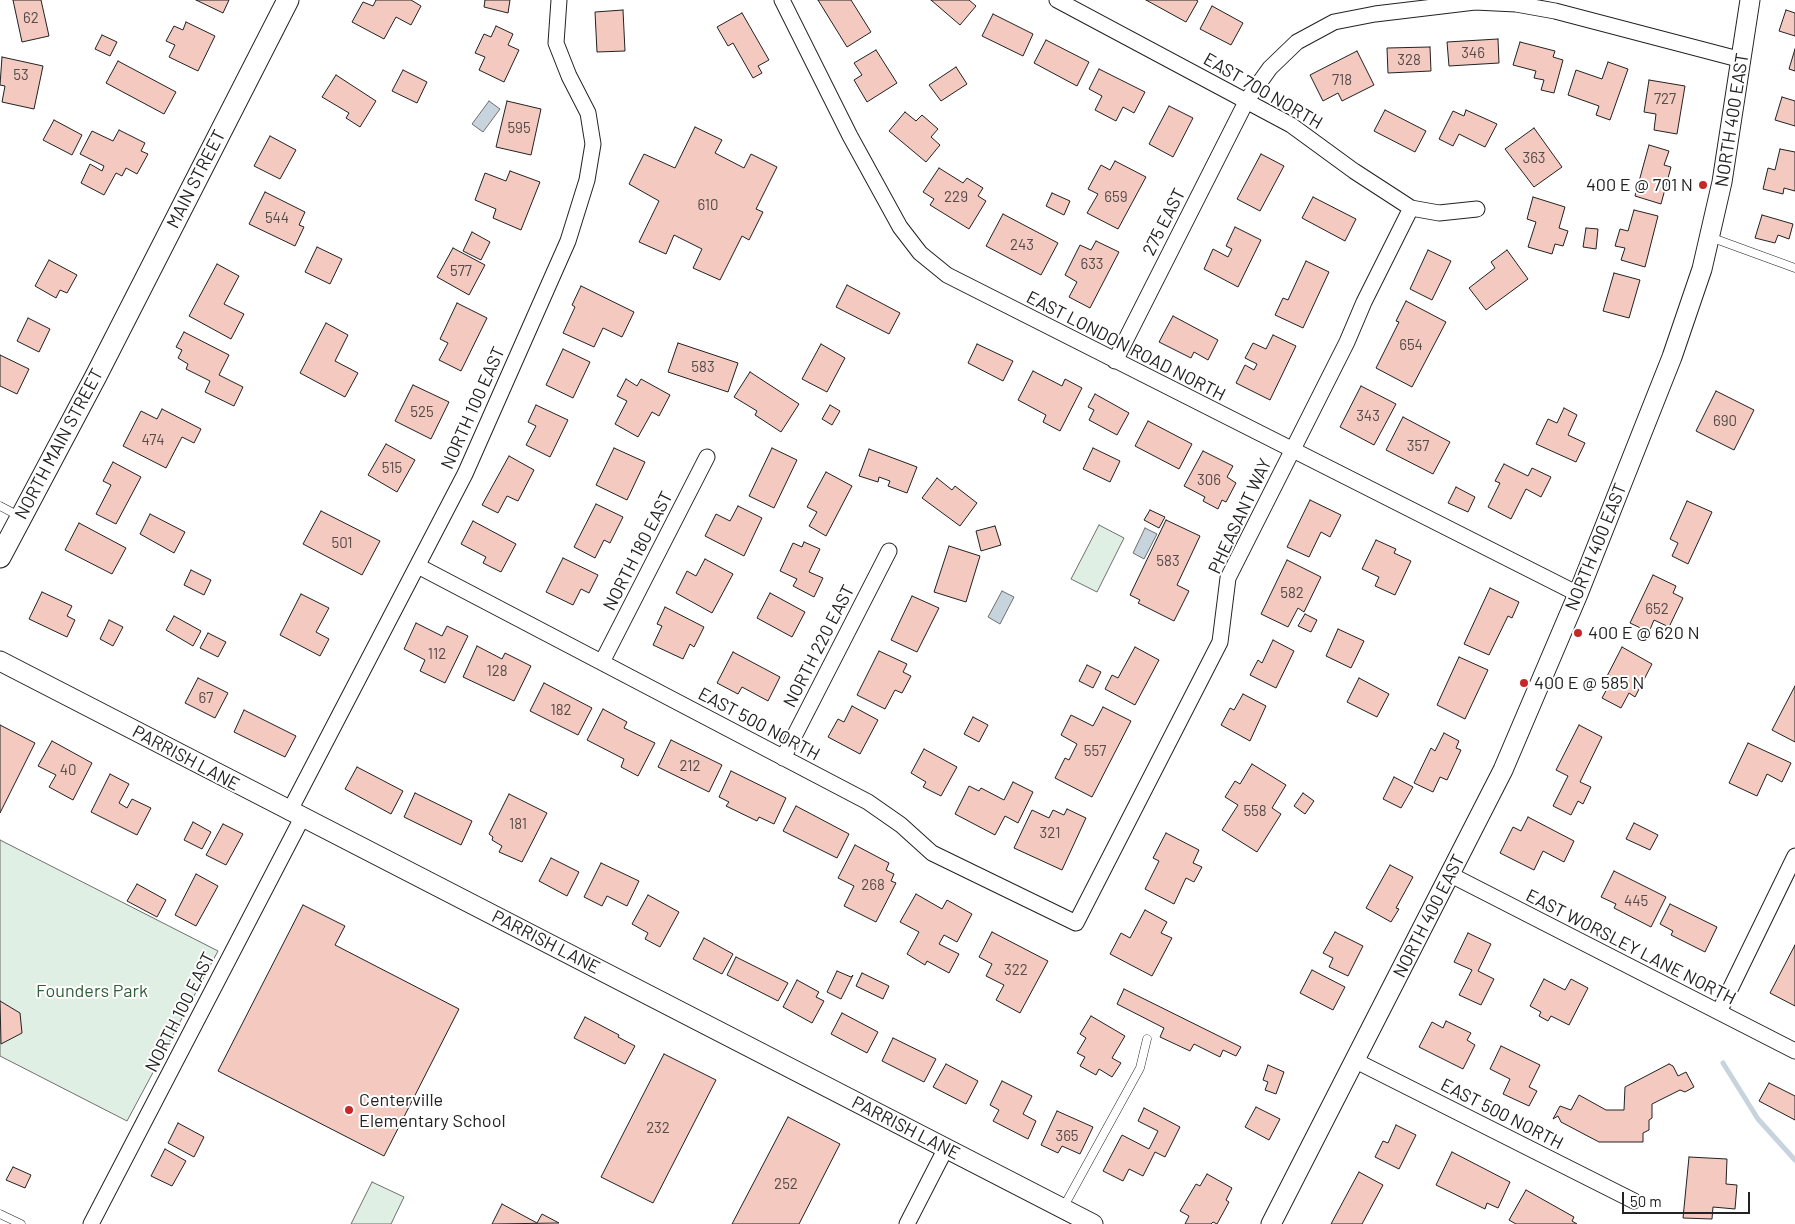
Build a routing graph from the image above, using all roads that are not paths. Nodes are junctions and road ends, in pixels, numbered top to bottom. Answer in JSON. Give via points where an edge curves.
{"nodes":[{"id":1,"x":288,"y":0,"type":"edge"},
{"id":2,"x":559,"y":0,"type":"edge"},
{"id":3,"x":782,"y":0,"type":"edge"},
{"id":4,"x":1057,"y":0,"type":"edge"},
{"id":5,"x":1750,"y":0,"type":"edge"},
{"id":6,"x":1427,"y":4,"type":"edge"},
{"id":7,"x":1742,"y":60,"type":"junction"},
{"id":8,"x":1247,"y":100,"type":"junction"},
{"id":9,"x":1411,"y":208,"type":"junction"},
{"id":10,"x":1477,"y":209,"type":"dead end"},
{"id":11,"x":1710,"y":237,"type":"junction"},
{"id":12,"x":1795,"y":268,"type":"edge"},
{"id":13,"x":104,"y":359,"type":"joint"},
{"id":14,"x":1114,"y":361,"type":"junction"},
{"id":15,"x":1292,"y":451,"type":"junction"},
{"id":16,"x":707,"y":457,"type":"dead end"},
{"id":17,"x":0,"y":506,"type":"edge"},
{"id":18,"x":21,"y":517,"type":"junction"},
{"id":19,"x":889,"y":551,"type":"dead end"},
{"id":20,"x":0,"y":557,"type":"edge"},
{"id":21,"x":418,"y":566,"type":"junction"},
{"id":22,"x":1578,"y":594,"type":"junction"},
{"id":23,"x":0,"y":661,"type":"edge"},
{"id":24,"x":602,"y":662,"type":"junction"},
{"id":25,"x":783,"y":758,"type":"junction"},
{"id":26,"x":296,"y":815,"type":"junction"},
{"id":27,"x":1795,"y":856,"type":"edge"},
{"id":28,"x":1451,"y":875,"type":"junction"},
{"id":29,"x":1076,"y":924,"type":"joint"},
{"id":30,"x":1719,"y":1012,"type":"junction"},
{"id":31,"x":1147,"y":1039,"type":"dead end"},
{"id":32,"x":1795,"y":1051,"type":"edge"},
{"id":33,"x":1354,"y":1060,"type":"junction"},
{"id":34,"x":946,"y":1148,"type":"junction"},
{"id":35,"x":1634,"y":1201,"type":"dead end"},
{"id":36,"x":1063,"y":1208,"type":"junction"},
{"id":37,"x":0,"y":1214,"type":"edge"},
{"id":38,"x":21,"y":1224,"type":"edge"},
{"id":39,"x":90,"y":1224,"type":"edge"},
{"id":40,"x":908,"y":1224,"type":"edge"},
{"id":41,"x":1093,"y":1224,"type":"edge"},
{"id":42,"x":1271,"y":1224,"type":"edge"}],
"edges":[{"from":1,"to":13,"type":"main road","name":"MAIN STREET"},
{"from":2,"to":21,"type":"street","name":"NORTH 100 EAST","via":[[556,43],[588,113],[593,144],[587,180],[564,250],[465,474]]},
{"from":3,"to":14,"type":"street","name":"EAST LONDON ROAD NORTH","via":[[900,227],[920,253],[947,275]]},
{"from":4,"to":8,"type":"street","name":"EAST 700 NORTH"},
{"from":5,"to":7,"type":"street","name":"NORTH 400 EAST"},
{"from":6,"to":7,"type":"street","name":"275 EAST","via":[[1516,4],[1556,11]]},
{"from":6,"to":8,"type":"street","name":"275 EAST","via":[[1334,22],[1297,42],[1270,68]]},
{"from":7,"to":11,"type":"street","name":"NORTH 400 EAST"},
{"from":8,"to":9,"type":"street","name":"EAST 700 NORTH","via":[[1291,125]]},
{"from":8,"to":14,"type":"street","name":"275 EAST"},
{"from":9,"to":10,"type":"street","name":"EAST 700 NORTH","via":[[1439,213]]},
{"from":9,"to":15,"type":"street","name":"PHEASANT WAY"},
{"from":11,"to":12,"type":"lane"},
{"from":11,"to":22,"type":"street","name":"NORTH 400 EAST","via":[[1672,357]]},
{"from":13,"to":18,"type":"main road","name":"NORTH MAIN STREET"},
{"from":14,"to":15,"type":"street","name":"EAST LONDON ROAD NORTH"},
{"from":15,"to":22,"type":"street","name":"EAST LONDON ROAD NORTH"},
{"from":15,"to":29,"type":"street","name":"PHEASANT WAY","via":[[1228,578],[1220,642]]},
{"from":16,"to":24,"type":"street","name":"NORTH 180 EAST"},
{"from":17,"to":18,"type":"lane"},
{"from":18,"to":20,"type":"main road","name":"NORTH MAIN STREET"},
{"from":19,"to":25,"type":"street","name":"NORTH 220 EAST"},
{"from":21,"to":24,"type":"street","name":"EAST 500 NORTH"},
{"from":21,"to":26,"type":"street","name":"NORTH 100 EAST"},
{"from":22,"to":28,"type":"street","name":"NORTH 400 EAST","via":[[1503,770]]},
{"from":23,"to":26,"type":"street","name":"PARRISH LANE"},
{"from":24,"to":25,"type":"street","name":"EAST 500 NORTH"},
{"from":25,"to":29,"type":"street","name":"EAST 500 NORTH","via":[[868,802],[932,852]]},
{"from":26,"to":34,"type":"street","name":"PARRISH LANE"},
{"from":26,"to":39,"type":"street","name":"NORTH 100 EAST"},
{"from":27,"to":30,"type":"street"},
{"from":28,"to":30,"type":"street","name":"EAST WORSLEY LANE NORTH"},
{"from":28,"to":33,"type":"street","name":"NORTH 400 EAST"},
{"from":30,"to":32,"type":"street","name":"EAST WORSLEY LANE NORTH"},
{"from":31,"to":36,"type":"lane","via":[[1140,1068]]},
{"from":33,"to":35,"type":"street","name":"EAST 500 NORTH"},
{"from":33,"to":42,"type":"street","name":"NORTH 400 EAST"},
{"from":34,"to":36,"type":"street","name":"PARRISH LANE"},
{"from":34,"to":40,"type":"street"},
{"from":36,"to":41,"type":"street","name":"PARRISH LANE"},
{"from":37,"to":38,"type":"lane"}]}
